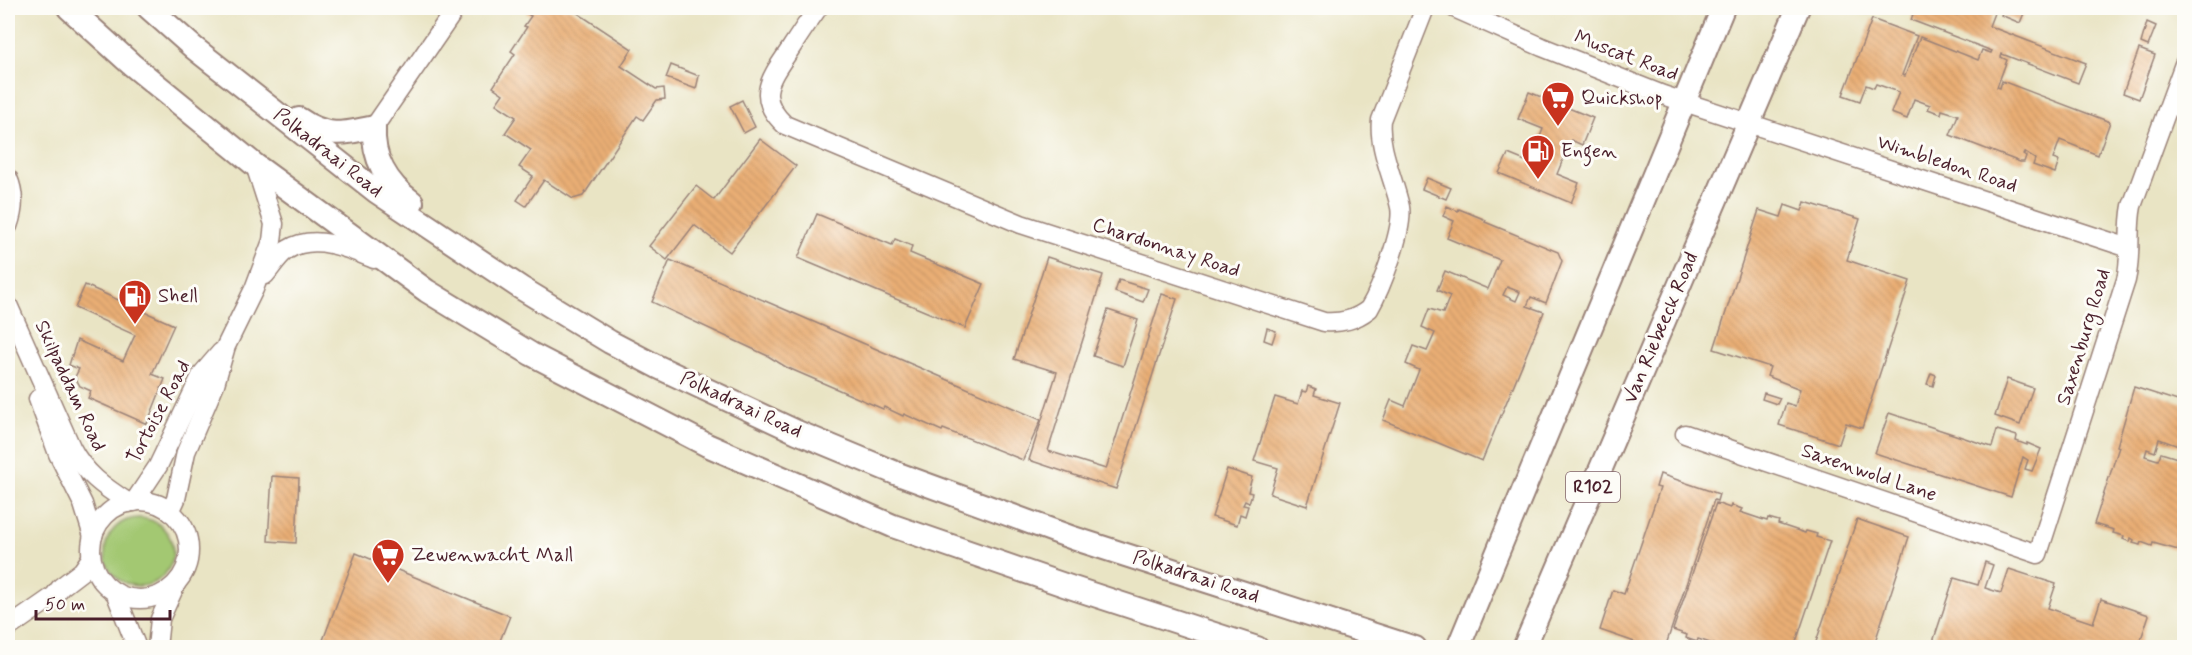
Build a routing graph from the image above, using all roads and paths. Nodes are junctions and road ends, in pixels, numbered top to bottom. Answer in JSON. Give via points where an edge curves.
{"nodes":[{"id":1,"x":69,"y":8,"type":"edge"},
{"id":2,"x":149,"y":8,"type":"edge"},
{"id":3,"x":456,"y":8,"type":"edge"},
{"id":4,"x":818,"y":8,"type":"edge"},
{"id":5,"x":1425,"y":8,"type":"edge"},
{"id":6,"x":1454,"y":8,"type":"edge"},
{"id":7,"x":1723,"y":8,"type":"edge"},
{"id":8,"x":1798,"y":8,"type":"edge"},
{"id":9,"x":194,"y":48,"type":"junction"},
{"id":10,"x":2184,"y":64,"type":"edge"},
{"id":11,"x":1684,"y":101,"type":"junction"},
{"id":12,"x":1750,"y":123,"type":"junction"},
{"id":13,"x":374,"y":127,"type":"junction"},
{"id":14,"x":255,"y":165,"type":"junction"},
{"id":15,"x":8,"y":178,"type":"edge"},
{"id":16,"x":8,"y":226,"type":"edge"},
{"id":17,"x":2129,"y":248,"type":"junction"},
{"id":18,"x":393,"y":267,"type":"junction"},
{"id":19,"x":521,"y":288,"type":"junction"},
{"id":20,"x":254,"y":289,"type":"junction"},
{"id":21,"x":8,"y":305,"type":"edge"},
{"id":22,"x":8,"y":327,"type":"edge"},
{"id":23,"x":226,"y":346,"type":"junction"},
{"id":24,"x":1685,"y":434,"type":"dead end"},
{"id":25,"x":131,"y":502,"type":"junction"},
{"id":26,"x":170,"y":512,"type":"junction"},
{"id":27,"x":93,"y":536,"type":"junction"},
{"id":28,"x":2038,"y":554,"type":"joint"},
{"id":29,"x":92,"y":558,"type":"junction"},
{"id":30,"x":177,"y":582,"type":"junction"},
{"id":31,"x":110,"y":589,"type":"junction"},
{"id":32,"x":54,"y":596,"type":"junction"},
{"id":33,"x":8,"y":628,"type":"edge"},
{"id":34,"x":137,"y":648,"type":"edge"},
{"id":35,"x":157,"y":648,"type":"edge"},
{"id":36,"x":1257,"y":648,"type":"edge"},
{"id":37,"x":1415,"y":648,"type":"edge"},
{"id":38,"x":1458,"y":648,"type":"edge"},
{"id":39,"x":1524,"y":648,"type":"edge"}],
"edges":[{"from":1,"to":14,"type":"main road","via":[[130,64]]},
{"from":2,"to":9,"type":"main road","name":"Polkadraai Road"},
{"from":3,"to":13,"type":"street"},
{"from":4,"to":5,"type":"street","name":"Chardonnay Road","via":[[769,80],[770,105],[785,125],[1021,224],[1336,323],[1369,309],[1400,229],[1400,208],[1381,135],[1381,120]]},
{"from":6,"to":11,"type":"street","name":"Muscat Road","via":[[1605,73]]},
{"from":7,"to":11,"type":"main road"},
{"from":8,"to":12,"type":"main road","name":"Van Riebeeck Road","number":"R102"},
{"from":9,"to":13,"type":"main road","via":[[240,73],[316,129],[337,134]]},
{"from":9,"to":19,"type":"main road","name":"Polkadraai Road","via":[[377,192]]},
{"from":10,"to":17,"type":"street","name":"Saxenburg Road","via":[[2132,206]]},
{"from":11,"to":12,"type":"street","name":"Muscat Road"},
{"from":11,"to":38,"type":"main road"},
{"from":12,"to":17,"type":"street","name":"Wimbledon Road"},
{"from":12,"to":39,"type":"main road","name":"Van Riebeeck Road","number":"R102"},
{"from":13,"to":19,"type":"main road","via":[[375,155],[390,182]]},
{"from":14,"to":18,"type":"main road"},
{"from":14,"to":20,"type":"street","name":"Tortoise Road","via":[[273,224],[272,241]]},
{"from":15,"to":16,"type":"street","via":[[14,200]]},
{"from":17,"to":28,"type":"street","name":"Saxenburg Road","via":[[2124,287]]},
{"from":18,"to":20,"type":"street","name":"Tortoise Road","via":[[332,243],[301,244],[282,254]]},
{"from":18,"to":36,"type":"main road","via":[[531,354],[707,445],[807,490],[945,545]]},
{"from":19,"to":37,"type":"main road","name":"Polkadraai Road","via":[[610,342],[669,372],[898,474],[1073,538]]},
{"from":20,"to":23,"type":"street","name":"Tortoise Road"},
{"from":21,"to":25,"type":"street","name":"Skilpaddam Road","via":[[82,467]]},
{"from":22,"to":27,"type":"street","name":"Skilpaddam Road"},
{"from":23,"to":25,"type":"street","name":"Tortoise Road","via":[[202,374],[158,466]]},
{"from":23,"to":26,"type":"street","name":"Tortoise Road","via":[[215,384],[186,452]]},
{"from":24,"to":28,"type":"street","name":"Saxenwold Lane"},
{"from":25,"to":26,"type":"street","via":[[149,502]]},
{"from":25,"to":27,"type":"street","via":[[113,509],[100,521]]},
{"from":26,"to":30,"type":"street","via":[[184,530],[188,546],[187,564]]},
{"from":27,"to":29,"type":"street"},
{"from":29,"to":31,"type":"street","via":[[99,577]]},
{"from":29,"to":32,"type":"street"},
{"from":30,"to":31,"type":"street","via":[[167,591],[141,599]]},
{"from":30,"to":35,"type":"street","via":[[160,619]]},
{"from":31,"to":32,"type":"street","via":[[84,586]]},
{"from":31,"to":34,"type":"street"},
{"from":32,"to":33,"type":"street"}]}
